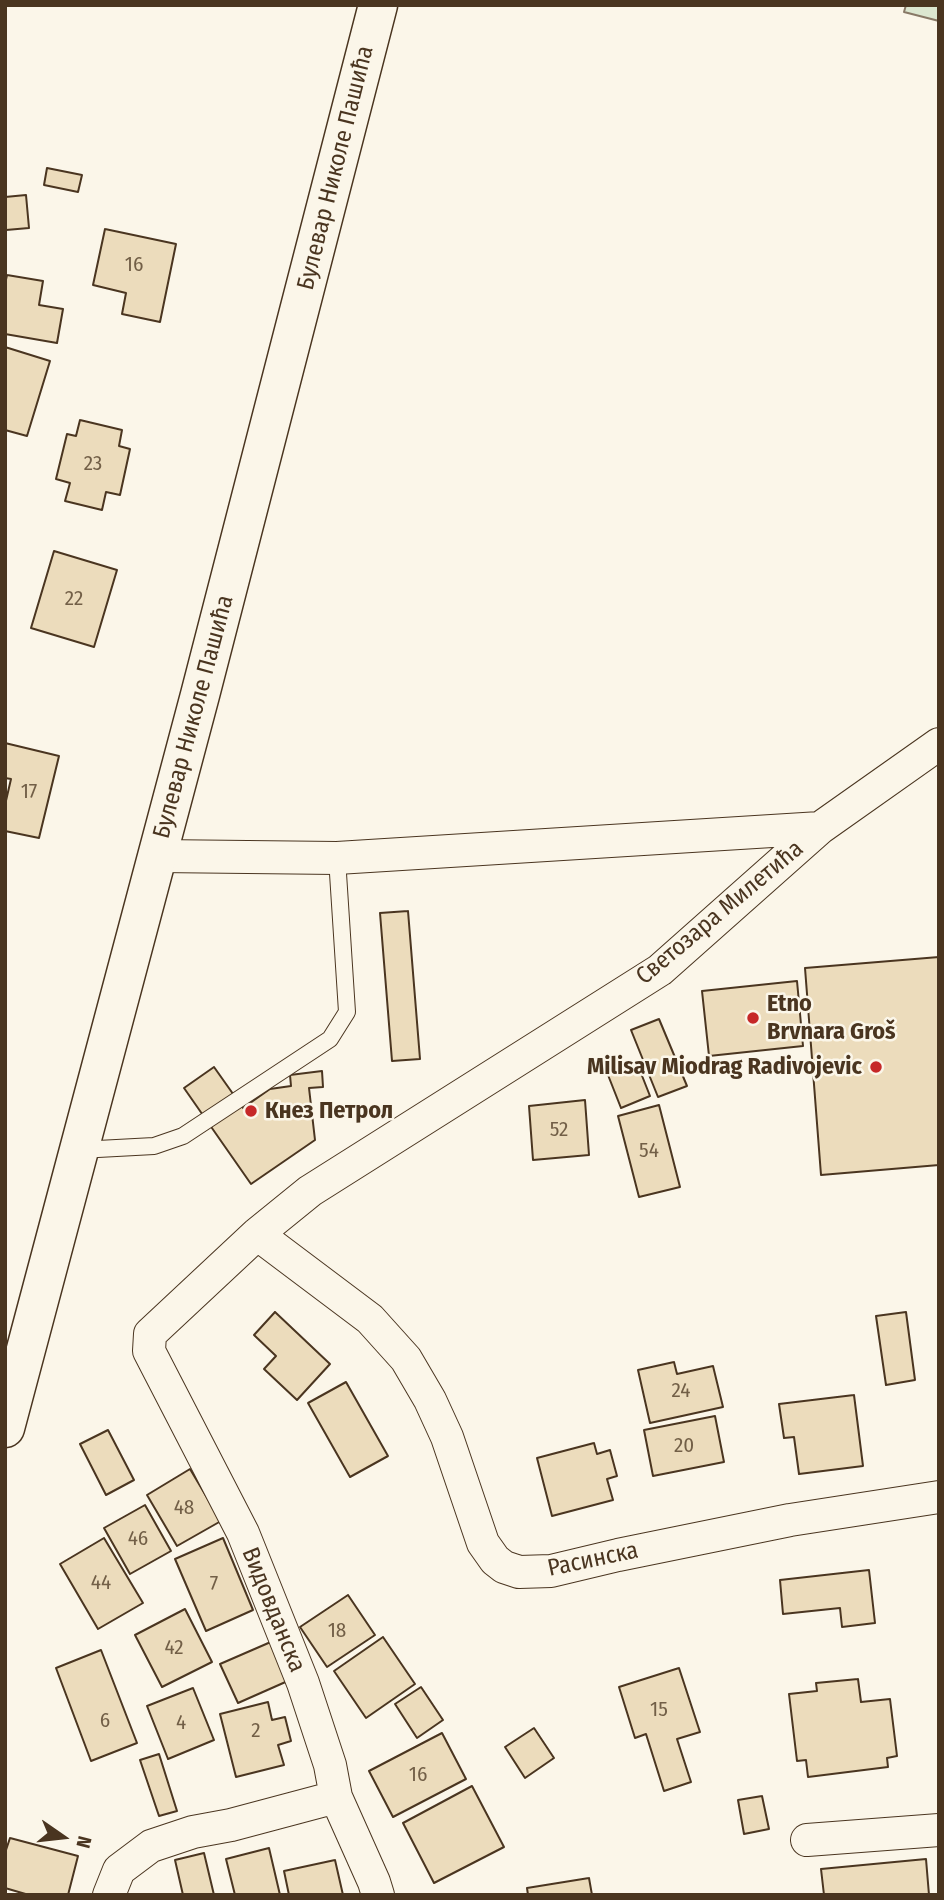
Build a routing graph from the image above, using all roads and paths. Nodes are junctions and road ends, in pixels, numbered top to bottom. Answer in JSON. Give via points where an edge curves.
{"nodes":[{"id":1,"x":378,"y":5,"type":"edge"},
{"id":2,"x":939,"y":744,"type":"edge"},
{"id":3,"x":820,"y":828,"type":"junction"},
{"id":4,"x":158,"y":856,"type":"junction"},
{"id":5,"x":337,"y":858,"type":"junction"},
{"id":6,"x":79,"y":1150,"type":"junction"},
{"id":7,"x":257,"y":1234,"type":"junction"},
{"id":8,"x":150,"y":1334,"type":"joint"},
{"id":9,"x":5,"y":1428,"type":"edge"},
{"id":10,"x":939,"y":1497,"type":"edge"},
{"id":11,"x":336,"y":1797,"type":"junction"},
{"id":12,"x":939,"y":1830,"type":"edge"},
{"id":13,"x":807,"y":1840,"type":"dead end"},
{"id":14,"x":108,"y":1895,"type":"edge"},
{"id":15,"x":378,"y":1895,"type":"edge"}],
"edges":[{"from":1,"to":4,"type":"street","name":"Булевар Николе Пашића"},
{"from":2,"to":3,"type":"street"},
{"from":3,"to":5,"type":"street","name":"Светозара Милетића"},
{"from":3,"to":7,"type":"street","name":"Светозара Милетића","via":[[660,970],[310,1191]]},
{"from":4,"to":5,"type":"street","name":"Светозара Милетића"},
{"from":4,"to":6,"type":"street","name":"Булевар Николе Пашића"},
{"from":5,"to":6,"type":"lane","via":[[347,1012],[330,1039],[183,1136],[154,1146]]},
{"from":6,"to":9,"type":"street","name":"Булевар Николе Пашића"},
{"from":7,"to":8,"type":"street","name":"Светозара Милетића"},
{"from":7,"to":10,"type":"street","name":"Расинска","via":[[370,1318],[406,1359],[447,1437],[483,1543],[504,1567],[519,1572],[551,1571],[790,1520]]},
{"from":8,"to":11,"type":"street","name":"Видовданска","via":[[149,1351],[243,1533],[303,1683]]},
{"from":11,"to":14,"type":"street","via":[[151,1846],[119,1870]]},
{"from":11,"to":15,"type":"street","name":"Видовданска"},
{"from":12,"to":13,"type":"street"}]}
